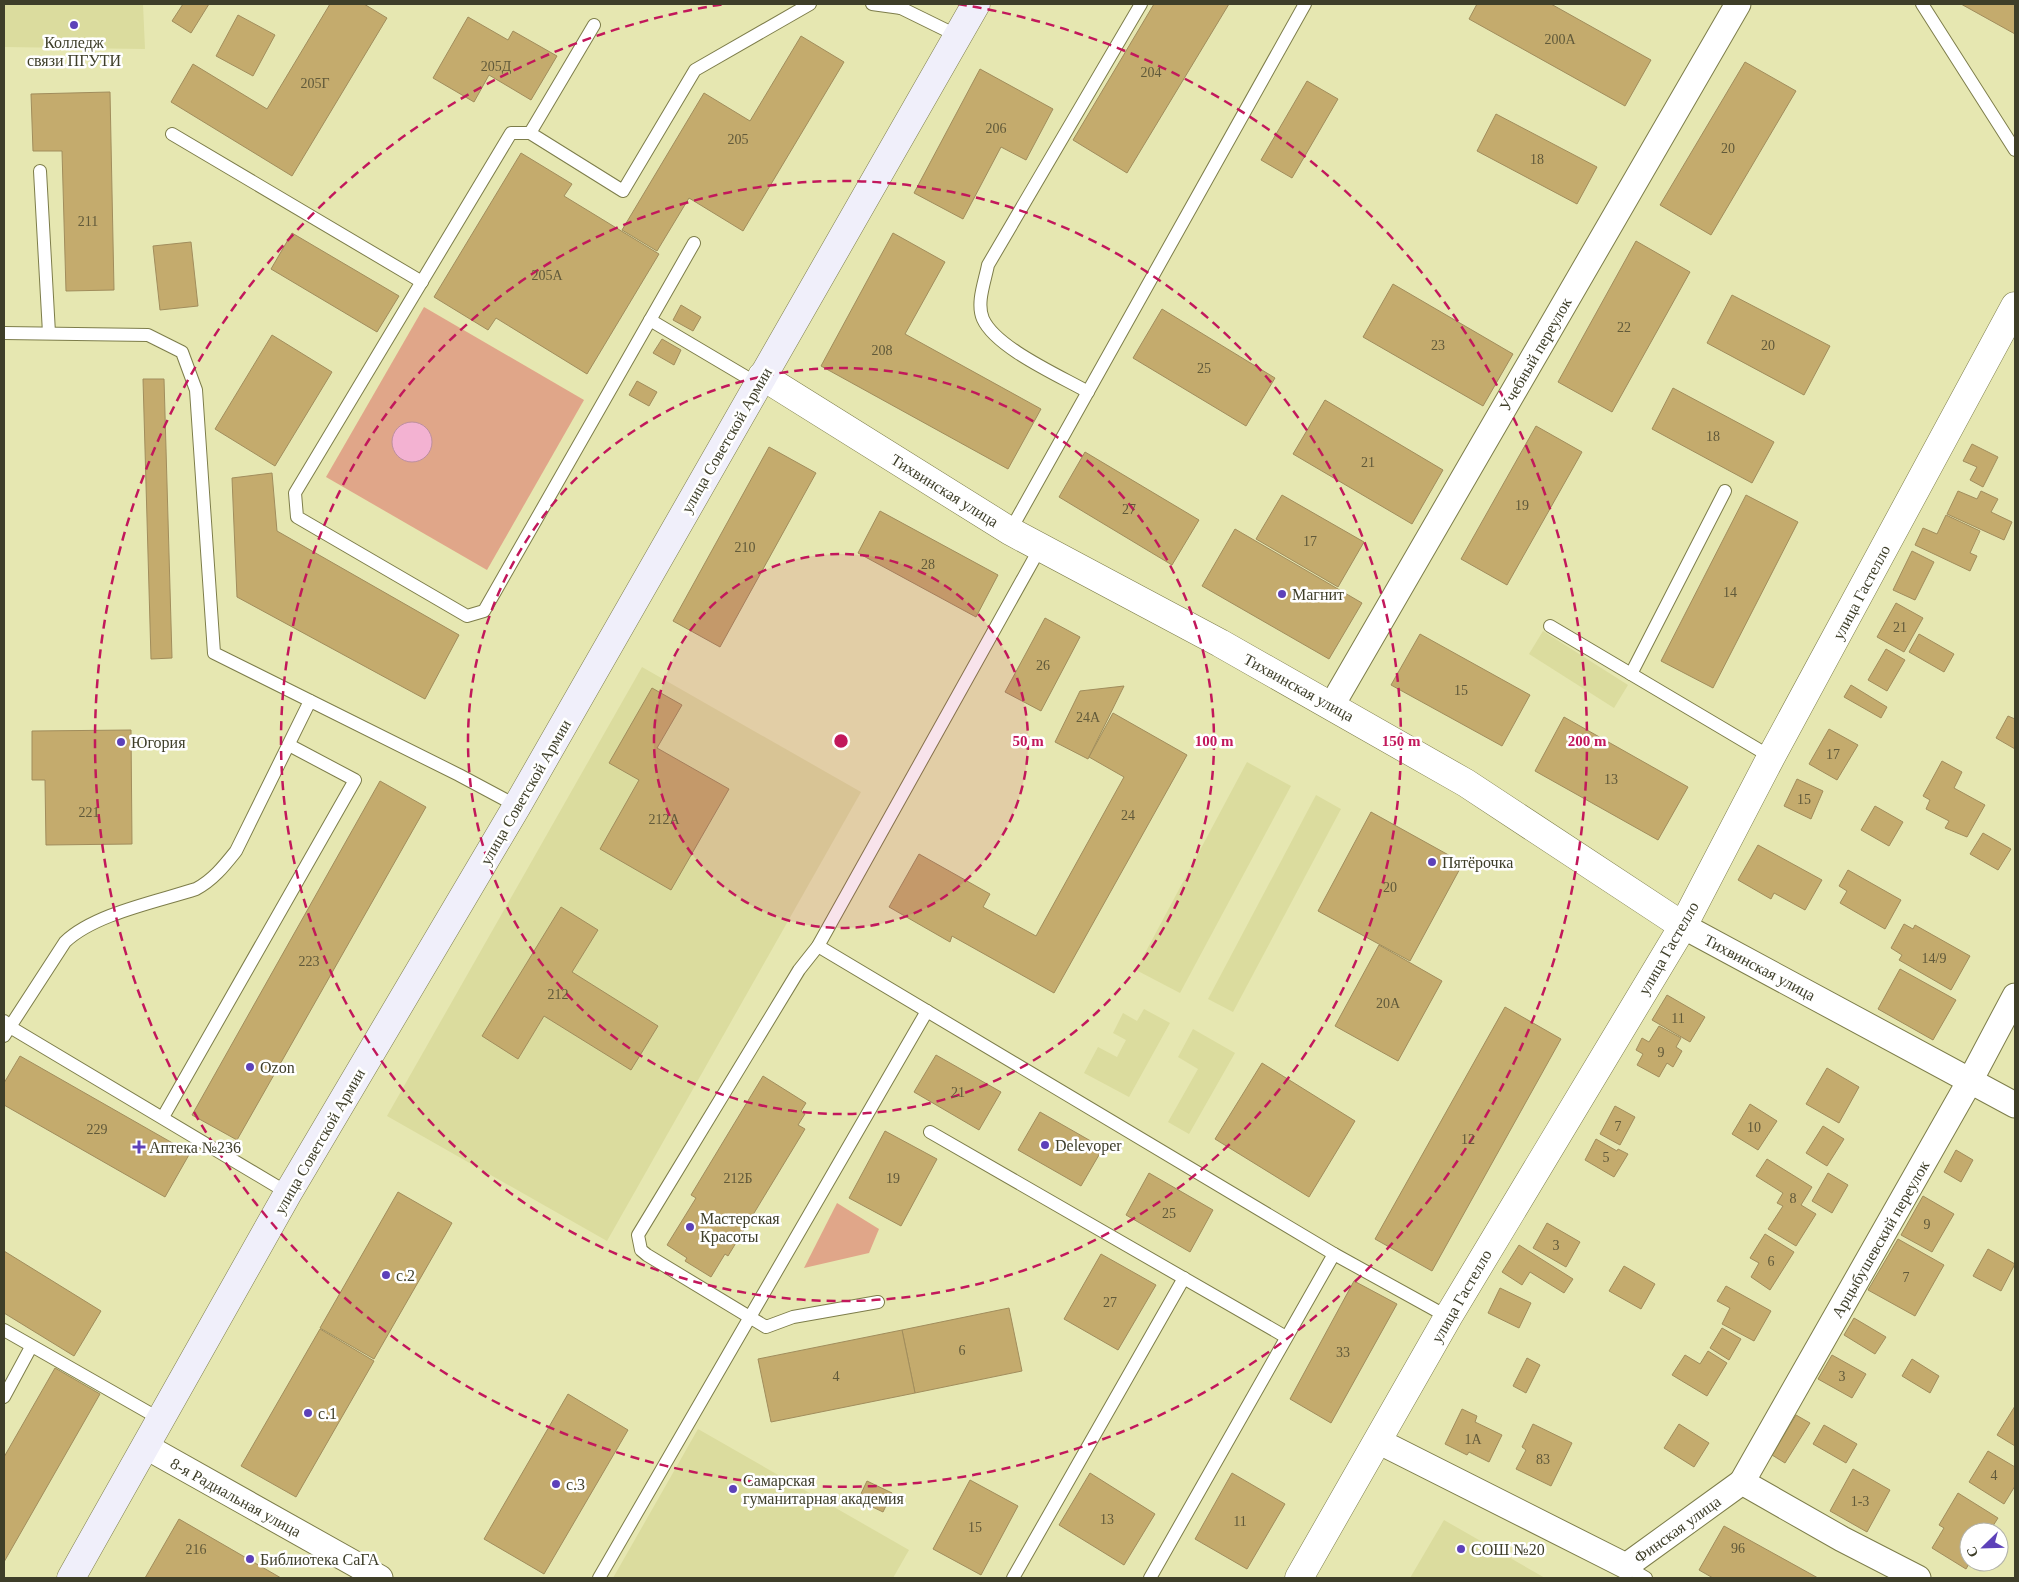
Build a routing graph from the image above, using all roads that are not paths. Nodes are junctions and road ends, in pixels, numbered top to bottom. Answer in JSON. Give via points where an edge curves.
{"nodes":[{"id":1,"x":810,"y":4,"type":"edge"},
{"id":2,"x":872,"y":4,"type":"edge"},
{"id":3,"x":976,"y":4,"type":"edge"},
{"id":4,"x":1141,"y":4,"type":"edge"},
{"id":5,"x":1305,"y":4,"type":"edge"},
{"id":6,"x":1738,"y":4,"type":"edge"},
{"id":7,"x":1922,"y":4,"type":"edge"},
{"id":8,"x":900,"y":6,"type":"edge"},
{"id":9,"x":594,"y":25,"type":"dead end"},
{"id":10,"x":958,"y":36,"type":"junction"},
{"id":11,"x":530,"y":133,"type":"junction"},
{"id":12,"x":172,"y":134,"type":"dead end"},
{"id":13,"x":2015,"y":150,"type":"edge"},
{"id":14,"x":40,"y":171,"type":"dead end"},
{"id":15,"x":694,"y":243,"type":"dead end"},
{"id":16,"x":422,"y":282,"type":"junction"},
{"id":17,"x":2015,"y":306,"type":"edge"},
{"id":18,"x":650,"y":320,"type":"junction"},
{"id":19,"x":4,"y":333,"type":"edge"},
{"id":20,"x":49,"y":333,"type":"junction"},
{"id":21,"x":760,"y":380,"type":"junction"},
{"id":22,"x":1088,"y":392,"type":"junction"},
{"id":23,"x":1725,"y":490,"type":"dead end"},
{"id":24,"x":1010,"y":531,"type":"junction"},
{"id":25,"x":1040,"y":548,"type":"junction"},
{"id":26,"x":1550,"y":626,"type":"dead end"},
{"id":27,"x":1630,"y":674,"type":"junction"},
{"id":28,"x":310,"y":701,"type":"junction"},
{"id":29,"x":1332,"y":705,"type":"junction"},
{"id":30,"x":289,"y":745,"type":"junction"},
{"id":31,"x":1771,"y":757,"type":"junction"},
{"id":32,"x":517,"y":806,"type":"junction"},
{"id":33,"x":1683,"y":926,"type":"junction"},
{"id":34,"x":818,"y":946,"type":"junction"},
{"id":35,"x":2015,"y":996,"type":"edge"},
{"id":36,"x":927,"y":1011,"type":"junction"},
{"id":37,"x":6,"y":1028,"type":"edge"},
{"id":38,"x":1970,"y":1079,"type":"junction"},
{"id":39,"x":2015,"y":1105,"type":"edge"},
{"id":40,"x":163,"y":1117,"type":"junction"},
{"id":41,"x":930,"y":1132,"type":"dead end"},
{"id":42,"x":288,"y":1193,"type":"junction"},
{"id":43,"x":1334,"y":1254,"type":"junction"},
{"id":44,"x":1184,"y":1278,"type":"junction"},
{"id":45,"x":878,"y":1302,"type":"dead end"},
{"id":46,"x":1448,"y":1317,"type":"junction"},
{"id":47,"x":750,"y":1318,"type":"junction"},
{"id":48,"x":4,"y":1330,"type":"edge"},
{"id":49,"x":1286,"y":1337,"type":"junction"},
{"id":50,"x":31,"y":1347,"type":"junction"},
{"id":51,"x":4,"y":1397,"type":"edge"},
{"id":52,"x":160,"y":1419,"type":"junction"},
{"id":53,"x":1378,"y":1441,"type":"junction"},
{"id":54,"x":145,"y":1446,"type":"junction"},
{"id":55,"x":1742,"y":1482,"type":"junction"},
{"id":56,"x":1636,"y":1572,"type":"edge"},
{"id":57,"x":71,"y":1578,"type":"edge"},
{"id":58,"x":380,"y":1578,"type":"edge"},
{"id":59,"x":599,"y":1578,"type":"edge"},
{"id":60,"x":1013,"y":1578,"type":"edge"},
{"id":61,"x":1150,"y":1578,"type":"edge"},
{"id":62,"x":1299,"y":1578,"type":"edge"},
{"id":63,"x":1918,"y":1578,"type":"edge"}],
"edges":[{"from":1,"to":11,"type":"lane","via":[[694,70],[623,191]]},
{"from":2,"to":8,"type":"lane"},
{"from":3,"to":10,"type":"main road","name":"улица Советской Армии"},
{"from":4,"to":22,"type":"lane","via":[[988,265],[981,297],[983,318],[1002,342]]},
{"from":5,"to":22,"type":"lane"},
{"from":6,"to":29,"type":"street","name":"Учебный переулок"},
{"from":7,"to":13,"type":"lane"},
{"from":8,"to":10,"type":"lane"},
{"from":9,"to":11,"type":"lane"},
{"from":10,"to":21,"type":"main road","name":"улица Советской Армии"},
{"from":11,"to":16,"type":"lane","via":[[511,133]]},
{"from":12,"to":16,"type":"lane"},
{"from":14,"to":20,"type":"lane"},
{"from":15,"to":18,"type":"lane"},
{"from":16,"to":18,"type":"lane","via":[[295,493],[297,516],[467,616],[484,611]]},
{"from":17,"to":31,"type":"street","name":"улица Гастелло"},
{"from":18,"to":21,"type":"lane"},
{"from":19,"to":20,"type":"lane"},
{"from":20,"to":28,"type":"lane","via":[[148,335],[182,352],[196,390],[214,652]]},
{"from":21,"to":24,"type":"street","name":"Тихвинская улица"},
{"from":21,"to":32,"type":"main road","name":"улица Советской Армии"},
{"from":22,"to":24,"type":"lane"},
{"from":23,"to":27,"type":"lane"},
{"from":24,"to":25,"type":"street","name":"Тихвинская улица"},
{"from":25,"to":29,"type":"street","name":"Тихвинская улица"},
{"from":25,"to":34,"type":"lane"},
{"from":26,"to":27,"type":"lane"},
{"from":27,"to":31,"type":"lane"},
{"from":28,"to":30,"type":"lane"},
{"from":28,"to":32,"type":"lane"},
{"from":29,"to":33,"type":"street","name":"Тихвинская улица","via":[[1466,783]]},
{"from":30,"to":37,"type":"lane","via":[[236,851],[222,869],[196,889],[95,921],[77,930],[65,942]]},
{"from":30,"to":40,"type":"lane","via":[[355,780]]},
{"from":31,"to":33,"type":"street","name":"улица Гастелло"},
{"from":32,"to":42,"type":"main road","name":"улица Советской Армии"},
{"from":33,"to":38,"type":"street","name":"Тихвинская улица"},
{"from":33,"to":46,"type":"street","name":"улица Гастелло"},
{"from":34,"to":36,"type":"lane"},
{"from":34,"to":47,"type":"lane","via":[[799,970],[638,1235],[640,1250]]},
{"from":35,"to":38,"type":"street","name":"Арцыбушевский переулок"},
{"from":36,"to":43,"type":"lane"},
{"from":36,"to":47,"type":"lane"},
{"from":37,"to":40,"type":"lane"},
{"from":38,"to":39,"type":"street","name":"Тихвинская улица"},
{"from":38,"to":55,"type":"street","name":"Арцыбушевский переулок"},
{"from":40,"to":42,"type":"lane"},
{"from":41,"to":44,"type":"lane"},
{"from":42,"to":52,"type":"main road","name":"улица Советской Армии"},
{"from":43,"to":46,"type":"lane"},
{"from":43,"to":49,"type":"lane"},
{"from":44,"to":49,"type":"lane"},
{"from":44,"to":60,"type":"lane"},
{"from":45,"to":47,"type":"lane","via":[[793,1317],[766,1328]]},
{"from":46,"to":53,"type":"street","name":"улица Гастелло"},
{"from":47,"to":59,"type":"lane"},
{"from":48,"to":50,"type":"lane"},
{"from":49,"to":61,"type":"lane"},
{"from":50,"to":51,"type":"lane"},
{"from":50,"to":52,"type":"lane"},
{"from":52,"to":54,"type":"main road","name":"улица Советской Армии"},
{"from":53,"to":56,"type":"street","name":"Финская улица"},
{"from":53,"to":62,"type":"street","name":"улица Гастелло"},
{"from":54,"to":57,"type":"main road","name":"улица Советской Армии"},
{"from":54,"to":58,"type":"street","name":"8-я Радиальная улица"},
{"from":55,"to":56,"type":"street","name":"Финская улица"},
{"from":55,"to":63,"type":"street"}]}
